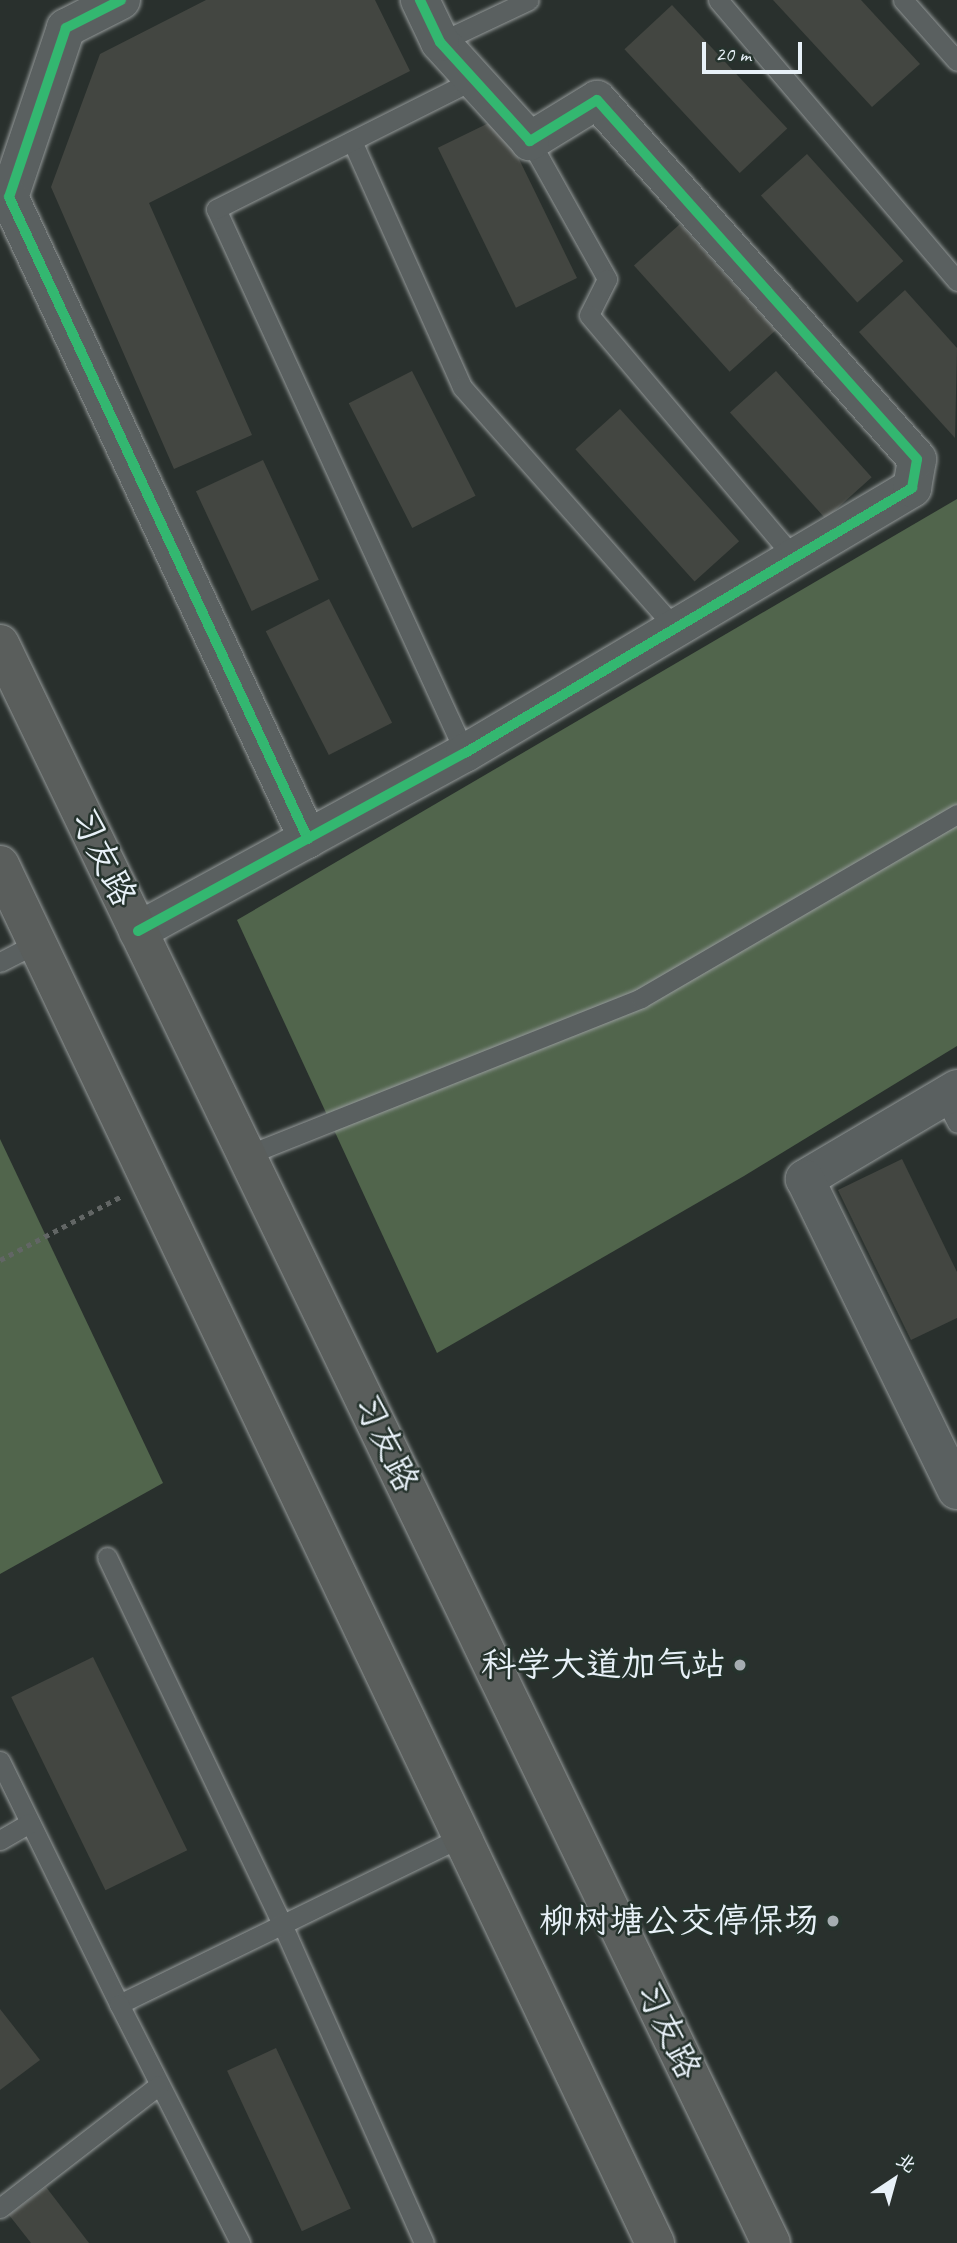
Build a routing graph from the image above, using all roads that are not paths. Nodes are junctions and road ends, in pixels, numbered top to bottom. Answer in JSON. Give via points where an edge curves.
{"nodes":[{"id":1,"x":121,"y":0,"type":"edge"},
{"id":2,"x":420,"y":0,"type":"edge"},
{"id":3,"x":528,"y":0,"type":"edge"},
{"id":4,"x":718,"y":0,"type":"edge"},
{"id":5,"x":903,"y":0,"type":"edge"},
{"id":6,"x":440,"y":42,"type":"junction"},
{"id":7,"x":957,"y":61,"type":"edge"},
{"id":8,"x":474,"y":80,"type":"junction"},
{"id":9,"x":352,"y":141,"type":"junction"},
{"id":10,"x":530,"y":141,"type":"junction"},
{"id":11,"x":957,"y":281,"type":"edge"},
{"id":12,"x":794,"y":558,"type":"junction"},
{"id":13,"x":675,"y":628,"type":"junction"},
{"id":14,"x":0,"y":644,"type":"edge"},
{"id":15,"x":465,"y":753,"type":"junction"},
{"id":16,"x":957,"y":814,"type":"edge"},
{"id":17,"x":308,"y":839,"type":"junction"},
{"id":18,"x":0,"y":866,"type":"edge"},
{"id":19,"x":138,"y":931,"type":"junction"},
{"id":20,"x":37,"y":943,"type":"junction"},
{"id":21,"x":0,"y":962,"type":"edge"},
{"id":22,"x":953,"y":1103,"type":"edge"},
{"id":23,"x":247,"y":1155,"type":"junction"},
{"id":24,"x":957,"y":1490,"type":"edge"},
{"id":25,"x":107,"y":1557,"type":"dead end"},
{"id":26,"x":0,"y":1761,"type":"edge"},
{"id":27,"x":30,"y":1823,"type":"junction"},
{"id":28,"x":462,"y":1837,"type":"junction"},
{"id":29,"x":0,"y":1840,"type":"edge"},
{"id":30,"x":282,"y":1924,"type":"junction"},
{"id":31,"x":119,"y":2004,"type":"junction"},
{"id":32,"x":159,"y":2085,"type":"junction"},
{"id":33,"x":0,"y":2208,"type":"edge"},
{"id":34,"x":240,"y":2243,"type":"edge"},
{"id":35,"x":424,"y":2243,"type":"edge"},
{"id":36,"x":655,"y":2243,"type":"edge"},
{"id":37,"x":771,"y":2243,"type":"edge"}],
"edges":[{"from":1,"to":17,"type":"street","via":[[66,28],[9,197]]},
{"from":2,"to":6,"type":"street"},
{"from":3,"to":6,"type":"lane"},
{"from":4,"to":11,"type":"lane"},
{"from":5,"to":7,"type":"lane"},
{"from":6,"to":8,"type":"street"},
{"from":8,"to":9,"type":"lane"},
{"from":8,"to":10,"type":"street"},
{"from":9,"to":13,"type":"lane","via":[[463,387]]},
{"from":9,"to":15,"type":"lane","via":[[216,209]]},
{"from":10,"to":12,"type":"lane","via":[[607,279],[589,315]]},
{"from":10,"to":12,"type":"street","via":[[597,100],[917,459],[912,488]]},
{"from":12,"to":13,"type":"street"},
{"from":13,"to":15,"type":"street"},
{"from":14,"to":19,"type":"main road","name":"习友路"},
{"from":15,"to":17,"type":"street"},
{"from":16,"to":23,"type":"lane","via":[[641,998]]},
{"from":17,"to":19,"type":"street"},
{"from":18,"to":20,"type":"main road"},
{"from":19,"to":23,"type":"main road","name":"习友路"},
{"from":20,"to":21,"type":"lane"},
{"from":20,"to":28,"type":"main road"},
{"from":22,"to":24,"type":"street","via":[[805,1179]]},
{"from":23,"to":37,"type":"main road","name":"习友路"},
{"from":25,"to":30,"type":"lane"},
{"from":26,"to":27,"type":"lane"},
{"from":27,"to":29,"type":"lane"},
{"from":27,"to":31,"type":"lane"},
{"from":28,"to":30,"type":"lane"},
{"from":28,"to":36,"type":"main road"},
{"from":30,"to":31,"type":"lane"},
{"from":30,"to":35,"type":"lane"},
{"from":31,"to":32,"type":"lane"},
{"from":32,"to":33,"type":"lane"},
{"from":32,"to":34,"type":"lane"}]}
